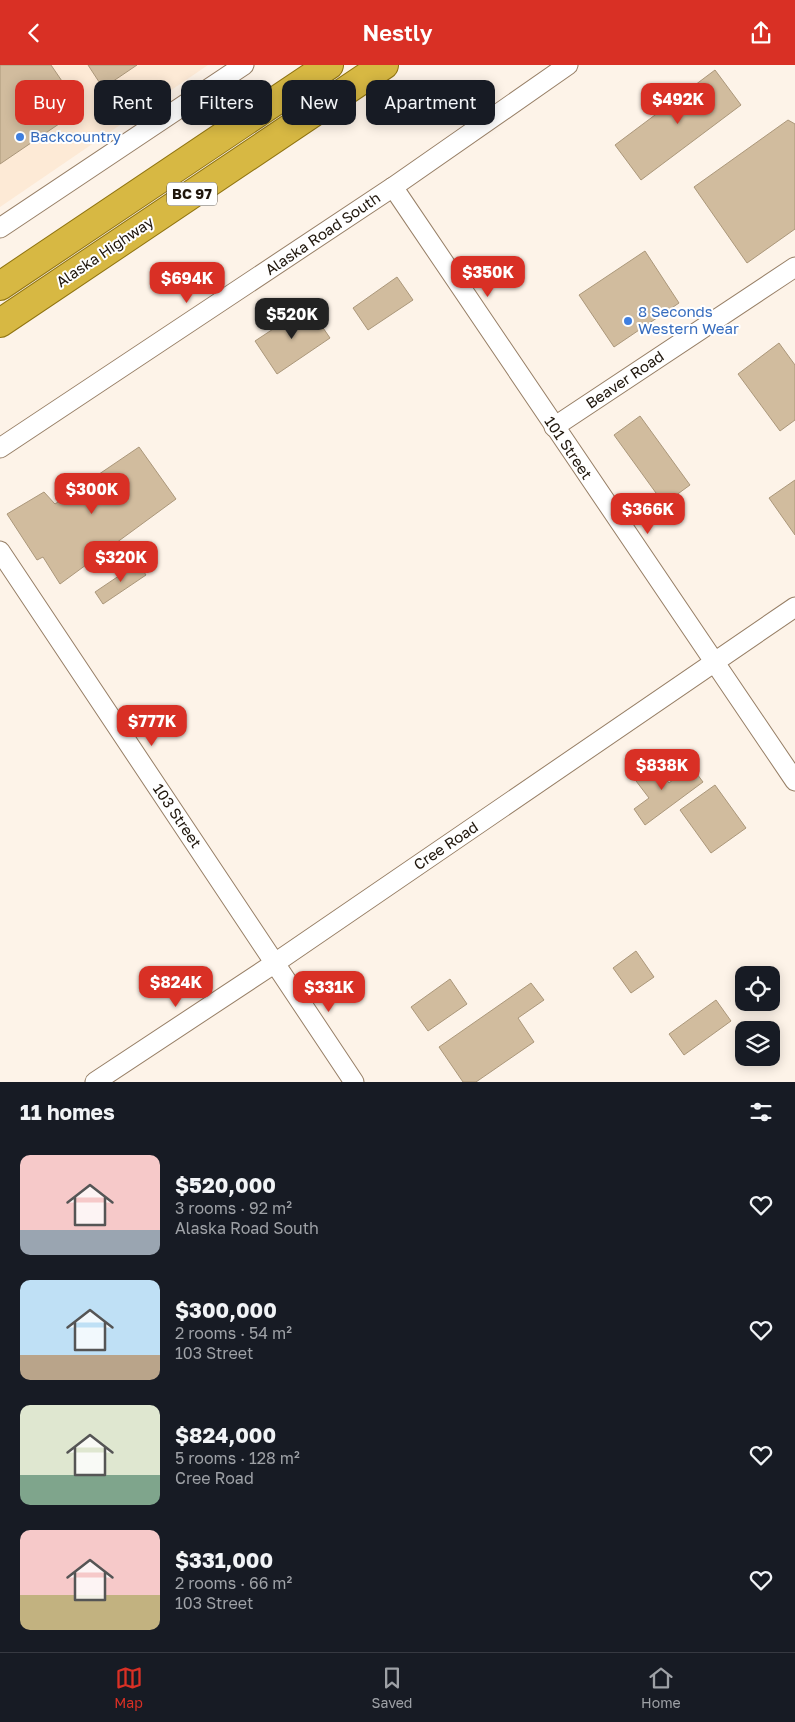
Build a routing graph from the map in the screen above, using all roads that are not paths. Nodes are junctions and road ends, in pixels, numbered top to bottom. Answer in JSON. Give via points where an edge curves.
{"nodes":[{"id":1,"x":244,"y":65,"type":"edge"},
{"id":2,"x":329,"y":65,"type":"edge"},
{"id":3,"x":384,"y":65,"type":"edge"},
{"id":4,"x":568,"y":65,"type":"edge"},
{"id":5,"x":393,"y":187,"type":"junction"},
{"id":6,"x":0,"y":228,"type":"edge"},
{"id":7,"x":795,"y":267,"type":"edge"},
{"id":8,"x":0,"y":286,"type":"edge"},
{"id":9,"x":0,"y":323,"type":"edge"},
{"id":10,"x":554,"y":427,"type":"junction"},
{"id":11,"x":0,"y":448,"type":"edge"},
{"id":12,"x":0,"y":551,"type":"edge"},
{"id":13,"x":795,"y":607,"type":"edge"},
{"id":14,"x":714,"y":661,"type":"junction"},
{"id":15,"x":795,"y":781,"type":"edge"},
{"id":16,"x":275,"y":963,"type":"junction"},
{"id":17,"x":95,"y":1082,"type":"edge"},
{"id":18,"x":354,"y":1082,"type":"edge"}],
"edges":[{"from":1,"to":6,"type":"street"},
{"from":2,"to":8,"type":"highway","name":"Alaska Highway","number":"BC 97"},
{"from":3,"to":9,"type":"highway","name":"Alaska Highway","number":"BC 97"},
{"from":4,"to":5,"type":"street","name":"Alaska Road South"},
{"from":5,"to":10,"type":"street","name":"101 Street"},
{"from":5,"to":11,"type":"street","name":"Alaska Road South"},
{"from":7,"to":10,"type":"street","name":"Beaver Road"},
{"from":10,"to":14,"type":"street","name":"101 Street"},
{"from":12,"to":16,"type":"street","name":"103 Street"},
{"from":13,"to":14,"type":"street","name":"Cree Road"},
{"from":14,"to":15,"type":"street","name":"101 Street"},
{"from":14,"to":16,"type":"street","name":"Cree Road"},
{"from":16,"to":17,"type":"street","name":"Cree Road"},
{"from":16,"to":18,"type":"street","name":"103 Street"}]}
